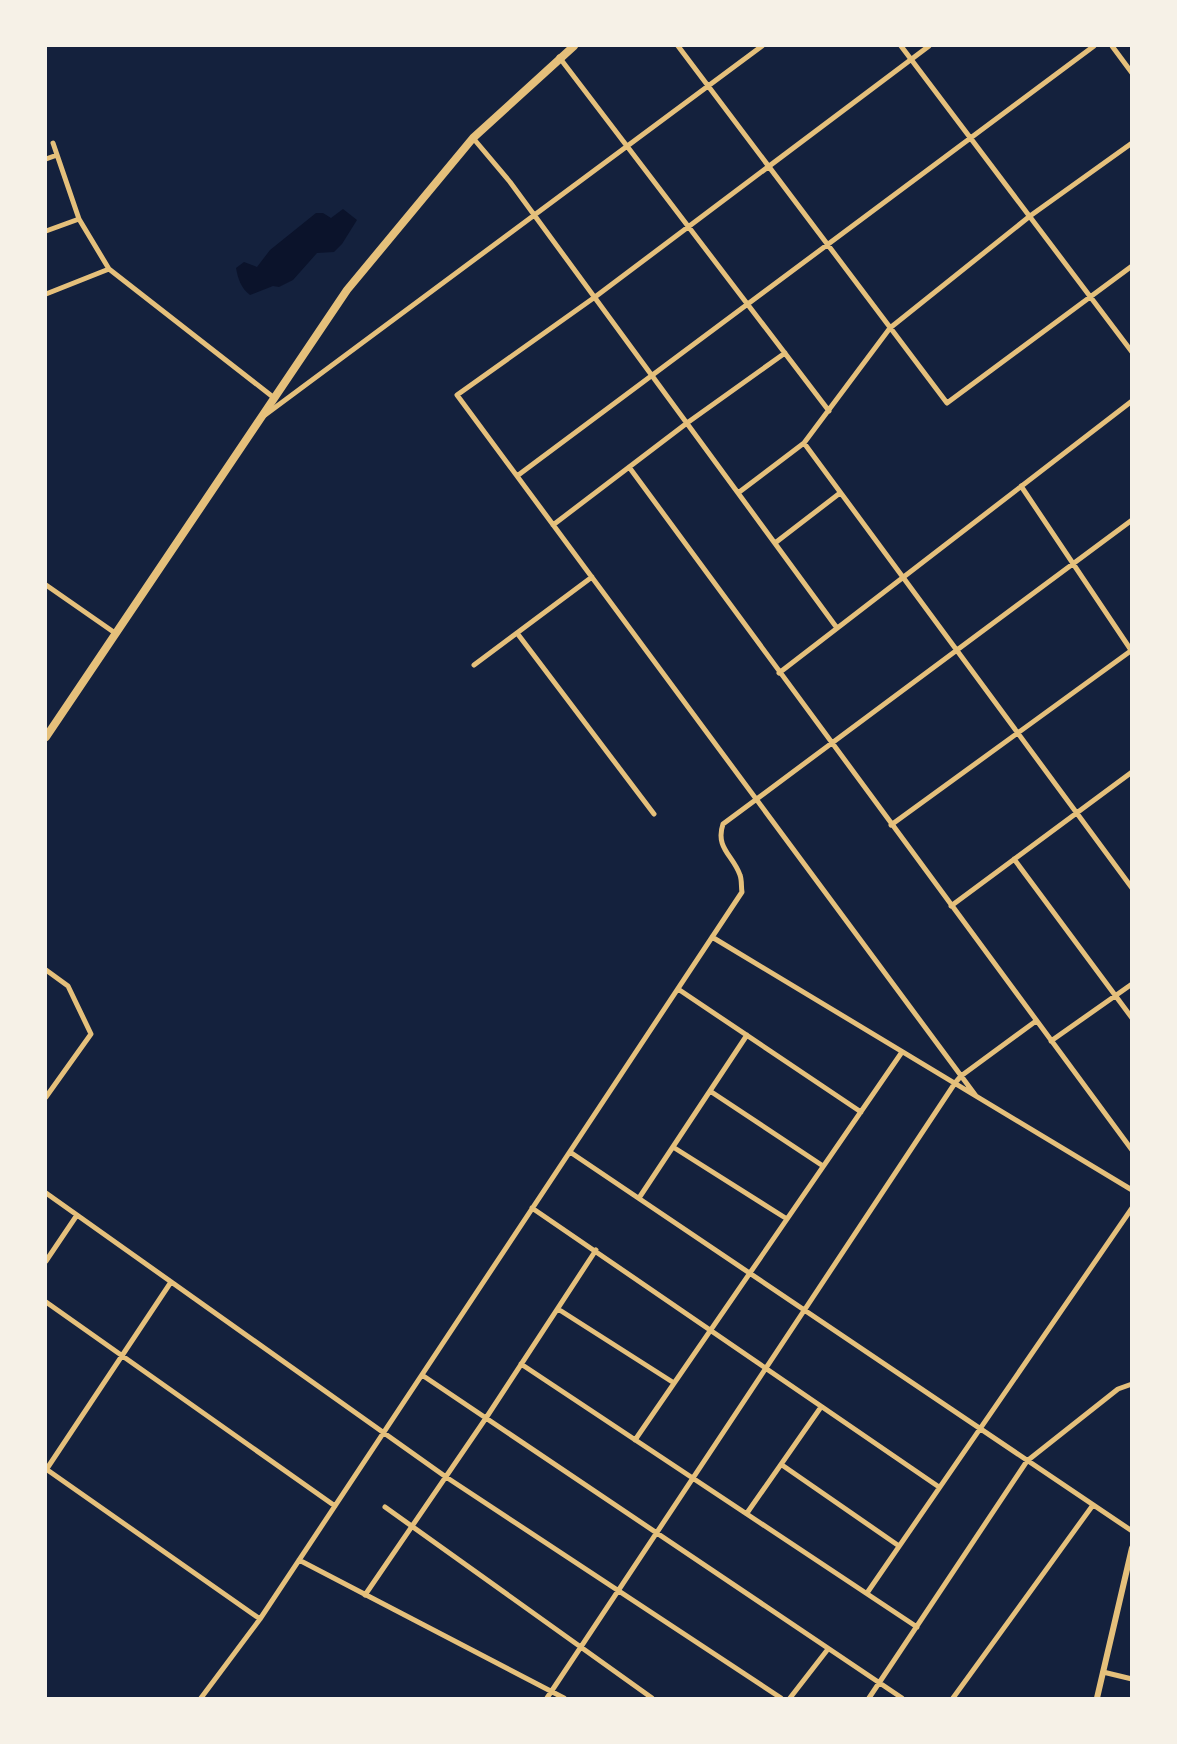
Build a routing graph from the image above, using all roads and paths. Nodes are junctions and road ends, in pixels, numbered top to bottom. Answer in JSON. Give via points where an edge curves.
{"nodes":[{"id":1,"x":574,"y":46,"type":"edge"},
{"id":2,"x":678,"y":46,"type":"edge"},
{"id":3,"x":762,"y":46,"type":"edge"},
{"id":4,"x":901,"y":46,"type":"edge"},
{"id":5,"x":929,"y":46,"type":"edge"},
{"id":6,"x":1094,"y":46,"type":"edge"},
{"id":7,"x":1112,"y":46,"type":"edge"},
{"id":8,"x":559,"y":57,"type":"junction"},
{"id":9,"x":912,"y":59,"type":"junction"},
{"id":10,"x":1132,"y":73,"type":"edge"},
{"id":11,"x":708,"y":86,"type":"junction"},
{"id":12,"x":473,"y":138,"type":"junction"},
{"id":13,"x":971,"y":138,"type":"junction"},
{"id":14,"x":53,"y":143,"type":"dead end"},
{"id":15,"x":1132,"y":143,"type":"edge"},
{"id":16,"x":627,"y":146,"type":"junction"},
{"id":17,"x":57,"y":155,"type":"junction"},
{"id":18,"x":46,"y":159,"type":"edge"},
{"id":19,"x":768,"y":165,"type":"junction"},
{"id":20,"x":535,"y":215,"type":"junction"},
{"id":21,"x":1030,"y":216,"type":"junction"},
{"id":22,"x":79,"y":219,"type":"junction"},
{"id":23,"x":687,"y":225,"type":"junction"},
{"id":24,"x":46,"y":230,"type":"edge"},
{"id":25,"x":828,"y":244,"type":"junction"},
{"id":26,"x":1132,"y":266,"type":"edge"},
{"id":27,"x":109,"y":269,"type":"junction"},
{"id":28,"x":46,"y":294,"type":"edge"},
{"id":29,"x":595,"y":296,"type":"junction"},
{"id":30,"x":1091,"y":298,"type":"junction"},
{"id":31,"x":747,"y":304,"type":"junction"},
{"id":32,"x":890,"y":328,"type":"junction"},
{"id":33,"x":1132,"y":352,"type":"edge"},
{"id":34,"x":785,"y":353,"type":"junction"},
{"id":35,"x":652,"y":375,"type":"junction"},
{"id":36,"x":273,"y":397,"type":"junction"},
{"id":37,"x":1132,"y":401,"type":"edge"},
{"id":38,"x":829,"y":411,"type":"junction"},
{"id":39,"x":258,"y":419,"type":"junction"},
{"id":40,"x":687,"y":423,"type":"junction"},
{"id":41,"x":804,"y":443,"type":"junction"},
{"id":42,"x":629,"y":467,"type":"junction"},
{"id":43,"x":517,"y":476,"type":"junction"},
{"id":44,"x":1021,"y":486,"type":"junction"},
{"id":45,"x":738,"y":493,"type":"junction"},
{"id":46,"x":840,"y":493,"type":"junction"},
{"id":47,"x":1132,"y":520,"type":"edge"},
{"id":48,"x":553,"y":525,"type":"junction"},
{"id":49,"x":775,"y":543,"type":"junction"},
{"id":50,"x":1074,"y":563,"type":"junction"},
{"id":51,"x":592,"y":577,"type":"junction"},
{"id":52,"x":902,"y":578,"type":"junction"},
{"id":53,"x":46,"y":585,"type":"edge"},
{"id":54,"x":837,"y":628,"type":"junction"},
{"id":55,"x":115,"y":633,"type":"junction"},
{"id":56,"x":517,"y":633,"type":"junction"},
{"id":57,"x":1131,"y":650,"type":"edge"},
{"id":58,"x":958,"y":651,"type":"junction"},
{"id":59,"x":474,"y":665,"type":"dead end"},
{"id":60,"x":779,"y":673,"type":"junction"},
{"id":61,"x":1017,"y":733,"type":"junction"},
{"id":62,"x":46,"y":737,"type":"edge"},
{"id":63,"x":830,"y":743,"type":"junction"},
{"id":64,"x":1132,"y":772,"type":"edge"},
{"id":65,"x":756,"y":799,"type":"junction"},
{"id":66,"x":1076,"y":813,"type":"junction"},
{"id":67,"x":654,"y":814,"type":"dead end"},
{"id":68,"x":891,"y":825,"type":"junction"},
{"id":69,"x":1014,"y":859,"type":"junction"},
{"id":70,"x":1132,"y":888,"type":"edge"},
{"id":71,"x":951,"y":906,"type":"junction"},
{"id":72,"x":712,"y":937,"type":"junction"},
{"id":73,"x":46,"y":970,"type":"edge"},
{"id":74,"x":1132,"y":984,"type":"edge"},
{"id":75,"x":678,"y":989,"type":"junction"},
{"id":76,"x":1115,"y":996,"type":"junction"},
{"id":77,"x":1132,"y":1018,"type":"edge"},
{"id":78,"x":1036,"y":1021,"type":"junction"},
{"id":79,"x":747,"y":1035,"type":"junction"},
{"id":80,"x":1051,"y":1041,"type":"junction"},
{"id":81,"x":902,"y":1052,"type":"junction"},
{"id":82,"x":961,"y":1076,"type":"junction"},
{"id":83,"x":955,"y":1083,"type":"junction"},
{"id":84,"x":710,"y":1091,"type":"junction"},
{"id":85,"x":976,"y":1096,"type":"junction"},
{"id":86,"x":46,"y":1097,"type":"edge"},
{"id":87,"x":861,"y":1112,"type":"junction"},
{"id":88,"x":673,"y":1147,"type":"junction"},
{"id":89,"x":1132,"y":1150,"type":"edge"},
{"id":90,"x":570,"y":1152,"type":"junction"},
{"id":91,"x":823,"y":1166,"type":"junction"},
{"id":92,"x":1132,"y":1190,"type":"edge"},
{"id":93,"x":46,"y":1193,"type":"edge"},
{"id":94,"x":639,"y":1198,"type":"junction"},
{"id":95,"x":533,"y":1208,"type":"junction"},
{"id":96,"x":1132,"y":1208,"type":"edge"},
{"id":97,"x":77,"y":1215,"type":"junction"},
{"id":98,"x":787,"y":1219,"type":"junction"},
{"id":99,"x":596,"y":1250,"type":"junction"},
{"id":100,"x":46,"y":1261,"type":"edge"},
{"id":101,"x":750,"y":1273,"type":"junction"},
{"id":102,"x":171,"y":1282,"type":"junction"},
{"id":103,"x":46,"y":1302,"type":"edge"},
{"id":104,"x":558,"y":1309,"type":"junction"},
{"id":105,"x":805,"y":1310,"type":"junction"},
{"id":106,"x":710,"y":1331,"type":"junction"},
{"id":107,"x":122,"y":1356,"type":"junction"},
{"id":108,"x":521,"y":1364,"type":"junction"},
{"id":109,"x":765,"y":1369,"type":"junction"},
{"id":110,"x":422,"y":1375,"type":"junction"},
{"id":111,"x":674,"y":1383,"type":"junction"},
{"id":112,"x":1132,"y":1384,"type":"edge"},
{"id":113,"x":821,"y":1407,"type":"junction"},
{"id":114,"x":486,"y":1418,"type":"junction"},
{"id":115,"x":980,"y":1429,"type":"junction"},
{"id":116,"x":384,"y":1433,"type":"junction"},
{"id":117,"x":635,"y":1440,"type":"junction"},
{"id":118,"x":1027,"y":1461,"type":"junction"},
{"id":119,"x":782,"y":1465,"type":"junction"},
{"id":120,"x":46,"y":1469,"type":"edge"},
{"id":121,"x":446,"y":1477,"type":"junction"},
{"id":122,"x":693,"y":1478,"type":"junction"},
{"id":123,"x":939,"y":1488,"type":"junction"},
{"id":124,"x":1093,"y":1505,"type":"junction"},
{"id":125,"x":335,"y":1506,"type":"junction"},
{"id":126,"x":385,"y":1507,"type":"dead end"},
{"id":127,"x":747,"y":1513,"type":"junction"},
{"id":128,"x":412,"y":1526,"type":"junction"},
{"id":129,"x":1132,"y":1531,"type":"edge"},
{"id":130,"x":657,"y":1533,"type":"junction"},
{"id":131,"x":900,"y":1546,"type":"junction"},
{"id":132,"x":1132,"y":1548,"type":"edge"},
{"id":133,"x":299,"y":1560,"type":"junction"},
{"id":134,"x":1122,"y":1590,"type":"junction"},
{"id":135,"x":619,"y":1591,"type":"junction"},
{"id":136,"x":1132,"y":1592,"type":"edge"},
{"id":137,"x":867,"y":1593,"type":"junction"},
{"id":138,"x":365,"y":1595,"type":"junction"},
{"id":139,"x":260,"y":1619,"type":"junction"},
{"id":140,"x":917,"y":1627,"type":"junction"},
{"id":141,"x":581,"y":1648,"type":"junction"},
{"id":142,"x":828,"y":1649,"type":"junction"},
{"id":143,"x":1104,"y":1672,"type":"junction"},
{"id":144,"x":1132,"y":1679,"type":"edge"},
{"id":145,"x":880,"y":1683,"type":"junction"},
{"id":146,"x":552,"y":1695,"type":"edge"},
{"id":147,"x":201,"y":1699,"type":"edge"},
{"id":148,"x":547,"y":1699,"type":"edge"},
{"id":149,"x":564,"y":1699,"type":"edge"},
{"id":150,"x":652,"y":1699,"type":"edge"},
{"id":151,"x":781,"y":1699,"type":"edge"},
{"id":152,"x":790,"y":1699,"type":"edge"},
{"id":153,"x":869,"y":1699,"type":"edge"},
{"id":154,"x":902,"y":1699,"type":"edge"},
{"id":155,"x":953,"y":1699,"type":"edge"},
{"id":156,"x":1097,"y":1699,"type":"edge"}],
"edges":[{"from":1,"to":8,"type":"main road"},
{"from":2,"to":11,"type":"street"},
{"from":3,"to":11,"type":"street"},
{"from":4,"to":9,"type":"street"},
{"from":5,"to":9,"type":"street"},
{"from":6,"to":13,"type":"street"},
{"from":7,"to":10,"type":"street"},
{"from":8,"to":12,"type":"main road"},
{"from":8,"to":16,"type":"street"},
{"from":9,"to":13,"type":"street"},
{"from":9,"to":19,"type":"street"},
{"from":11,"to":16,"type":"street"},
{"from":11,"to":19,"type":"street"},
{"from":12,"to":20,"type":"street"},
{"from":12,"to":36,"type":"main road","via":[[347,290]]},
{"from":13,"to":21,"type":"street"},
{"from":13,"to":25,"type":"street"},
{"from":14,"to":17,"type":"street"},
{"from":15,"to":21,"type":"street"},
{"from":16,"to":20,"type":"street"},
{"from":16,"to":23,"type":"street"},
{"from":17,"to":18,"type":"street"},
{"from":17,"to":22,"type":"street"},
{"from":19,"to":23,"type":"street"},
{"from":19,"to":25,"type":"street"},
{"from":20,"to":29,"type":"street"},
{"from":20,"to":39,"type":"street"},
{"from":21,"to":30,"type":"street"},
{"from":21,"to":32,"type":"street"},
{"from":22,"to":24,"type":"street"},
{"from":22,"to":27,"type":"street"},
{"from":23,"to":29,"type":"street"},
{"from":23,"to":31,"type":"street"},
{"from":25,"to":31,"type":"street"},
{"from":25,"to":32,"type":"street"},
{"from":26,"to":30,"type":"street"},
{"from":27,"to":28,"type":"street"},
{"from":27,"to":36,"type":"street"},
{"from":29,"to":35,"type":"street"},
{"from":29,"to":43,"type":"street","via":[[457,395]]},
{"from":30,"to":32,"type":"street","via":[[947,403]]},
{"from":30,"to":33,"type":"street"},
{"from":31,"to":34,"type":"street"},
{"from":31,"to":35,"type":"street"},
{"from":32,"to":38,"type":"street"},
{"from":34,"to":38,"type":"street"},
{"from":34,"to":40,"type":"street"},
{"from":35,"to":40,"type":"street"},
{"from":35,"to":43,"type":"street"},
{"from":36,"to":39,"type":"main road"},
{"from":37,"to":44,"type":"street"},
{"from":38,"to":41,"type":"street"},
{"from":39,"to":55,"type":"main road"},
{"from":40,"to":42,"type":"street"},
{"from":40,"to":45,"type":"street"},
{"from":41,"to":45,"type":"street"},
{"from":41,"to":46,"type":"street"},
{"from":42,"to":48,"type":"street"},
{"from":42,"to":60,"type":"street"},
{"from":43,"to":48,"type":"street"},
{"from":44,"to":50,"type":"street"},
{"from":44,"to":52,"type":"street"},
{"from":45,"to":49,"type":"street"},
{"from":46,"to":49,"type":"street"},
{"from":46,"to":52,"type":"street"},
{"from":47,"to":50,"type":"street"},
{"from":48,"to":51,"type":"street"},
{"from":49,"to":54,"type":"street"},
{"from":50,"to":57,"type":"street"},
{"from":50,"to":58,"type":"street"},
{"from":51,"to":56,"type":"street"},
{"from":51,"to":65,"type":"street"},
{"from":52,"to":54,"type":"street"},
{"from":52,"to":58,"type":"street"},
{"from":53,"to":55,"type":"street"},
{"from":54,"to":60,"type":"street"},
{"from":55,"to":62,"type":"main road"},
{"from":56,"to":59,"type":"street"},
{"from":56,"to":67,"type":"street"},
{"from":57,"to":61,"type":"street"},
{"from":58,"to":61,"type":"street"},
{"from":58,"to":63,"type":"street"},
{"from":60,"to":63,"type":"street"},
{"from":61,"to":66,"type":"street"},
{"from":61,"to":68,"type":"street"},
{"from":63,"to":65,"type":"street"},
{"from":63,"to":68,"type":"street"},
{"from":64,"to":66,"type":"street"},
{"from":65,"to":72,"type":"street","via":[[723,824],[719,835],[741,876],[742,892]]},
{"from":65,"to":82,"type":"street"},
{"from":66,"to":69,"type":"street"},
{"from":66,"to":70,"type":"street"},
{"from":68,"to":71,"type":"street"},
{"from":69,"to":71,"type":"street"},
{"from":69,"to":76,"type":"street"},
{"from":71,"to":78,"type":"street"},
{"from":72,"to":75,"type":"street"},
{"from":72,"to":81,"type":"street"},
{"from":73,"to":86,"type":"street","via":[[68,986],[90,1034]]},
{"from":74,"to":76,"type":"street"},
{"from":75,"to":79,"type":"street"},
{"from":75,"to":90,"type":"street"},
{"from":76,"to":77,"type":"street"},
{"from":76,"to":80,"type":"street"},
{"from":78,"to":80,"type":"street"},
{"from":78,"to":82,"type":"street"},
{"from":79,"to":84,"type":"street"},
{"from":79,"to":87,"type":"street"},
{"from":80,"to":89,"type":"street"},
{"from":81,"to":83,"type":"street"},
{"from":81,"to":87,"type":"street"},
{"from":82,"to":83,"type":"street"},
{"from":82,"to":85,"type":"street"},
{"from":83,"to":85,"type":"street"},
{"from":83,"to":105,"type":"street"},
{"from":84,"to":88,"type":"street"},
{"from":84,"to":91,"type":"street"},
{"from":85,"to":92,"type":"street"},
{"from":87,"to":91,"type":"street"},
{"from":88,"to":94,"type":"street"},
{"from":88,"to":98,"type":"street"},
{"from":90,"to":94,"type":"street"},
{"from":90,"to":95,"type":"street"},
{"from":91,"to":98,"type":"street"},
{"from":93,"to":97,"type":"street"},
{"from":94,"to":101,"type":"street"},
{"from":95,"to":99,"type":"street"},
{"from":95,"to":110,"type":"street"},
{"from":96,"to":115,"type":"street"},
{"from":97,"to":100,"type":"street"},
{"from":97,"to":102,"type":"street"},
{"from":98,"to":101,"type":"street"},
{"from":99,"to":104,"type":"street"},
{"from":99,"to":106,"type":"street"},
{"from":101,"to":105,"type":"street"},
{"from":101,"to":106,"type":"street"},
{"from":102,"to":107,"type":"street"},
{"from":102,"to":116,"type":"street"},
{"from":103,"to":107,"type":"street"},
{"from":104,"to":108,"type":"street"},
{"from":104,"to":111,"type":"street"},
{"from":105,"to":109,"type":"street"},
{"from":105,"to":115,"type":"street"},
{"from":106,"to":109,"type":"street"},
{"from":106,"to":111,"type":"street"},
{"from":107,"to":120,"type":"street"},
{"from":107,"to":125,"type":"street"},
{"from":108,"to":114,"type":"street"},
{"from":108,"to":117,"type":"street"},
{"from":109,"to":113,"type":"street"},
{"from":109,"to":122,"type":"street"},
{"from":110,"to":114,"type":"street"},
{"from":110,"to":116,"type":"street"},
{"from":111,"to":117,"type":"street"},
{"from":112,"to":118,"type":"street","via":[[1118,1389]]},
{"from":113,"to":119,"type":"street"},
{"from":113,"to":123,"type":"street"},
{"from":114,"to":121,"type":"street"},
{"from":114,"to":130,"type":"street"},
{"from":115,"to":118,"type":"street"},
{"from":115,"to":123,"type":"street"},
{"from":116,"to":121,"type":"street"},
{"from":116,"to":125,"type":"street"},
{"from":117,"to":122,"type":"street"},
{"from":118,"to":124,"type":"street"},
{"from":118,"to":140,"type":"street"},
{"from":119,"to":127,"type":"street"},
{"from":119,"to":131,"type":"street"},
{"from":120,"to":139,"type":"street"},
{"from":121,"to":128,"type":"street"},
{"from":121,"to":135,"type":"street"},
{"from":122,"to":127,"type":"street"},
{"from":122,"to":130,"type":"street"},
{"from":123,"to":131,"type":"street"},
{"from":124,"to":129,"type":"street"},
{"from":124,"to":155,"type":"street"},
{"from":125,"to":133,"type":"street"},
{"from":126,"to":128,"type":"street"},
{"from":127,"to":137,"type":"street"},
{"from":128,"to":138,"type":"street"},
{"from":128,"to":141,"type":"street"},
{"from":130,"to":135,"type":"street"},
{"from":130,"to":142,"type":"street"},
{"from":131,"to":137,"type":"street"},
{"from":132,"to":134,"type":"street"},
{"from":133,"to":138,"type":"street"},
{"from":133,"to":139,"type":"street"},
{"from":134,"to":136,"type":"street"},
{"from":134,"to":143,"type":"street"},
{"from":135,"to":141,"type":"street"},
{"from":135,"to":151,"type":"street"},
{"from":137,"to":140,"type":"street"},
{"from":138,"to":146,"type":"street"},
{"from":139,"to":147,"type":"street"},
{"from":140,"to":145,"type":"street"},
{"from":141,"to":146,"type":"street"},
{"from":141,"to":150,"type":"street"},
{"from":142,"to":145,"type":"street"},
{"from":142,"to":152,"type":"street"},
{"from":143,"to":144,"type":"street"},
{"from":143,"to":156,"type":"street"},
{"from":145,"to":153,"type":"street"},
{"from":145,"to":154,"type":"street"},
{"from":146,"to":148,"type":"street"},
{"from":146,"to":149,"type":"street"}]}
